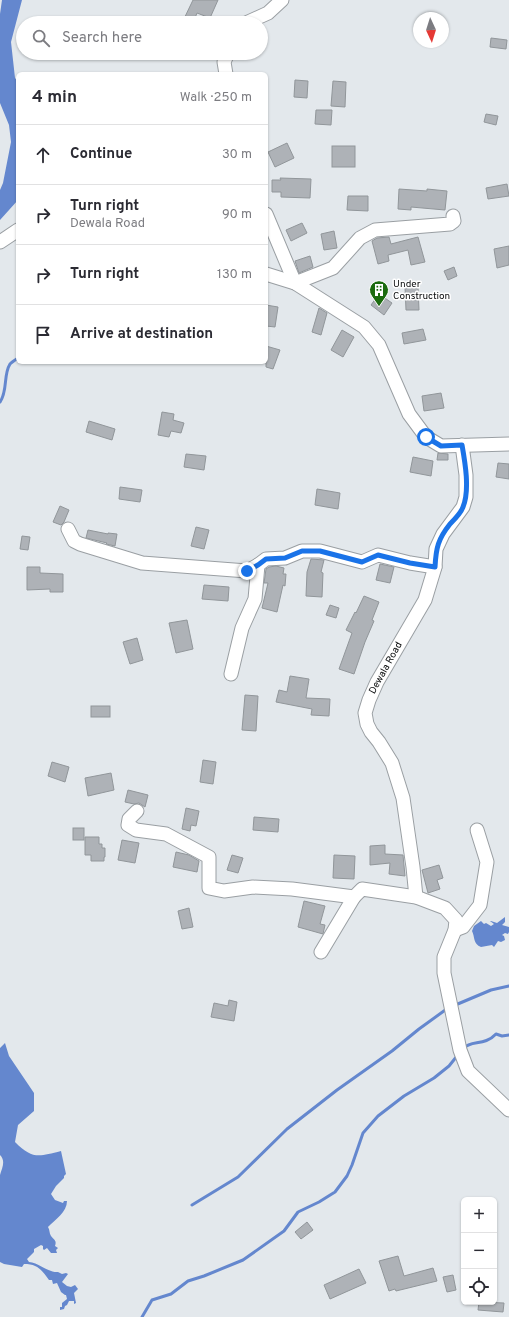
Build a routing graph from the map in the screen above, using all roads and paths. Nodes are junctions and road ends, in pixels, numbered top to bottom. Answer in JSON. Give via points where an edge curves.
{"nodes":[{"id":1,"x":282,"y":0,"type":"edge"},
{"id":2,"x":261,"y":16,"type":"edge"},
{"id":3,"x":225,"y":60,"type":"edge"},
{"id":4,"x":226,"y":72,"type":"edge"},
{"id":5,"x":453,"y":216,"type":"dead end"},
{"id":6,"x":268,"y":219,"type":"edge"},
{"id":7,"x":16,"y":231,"type":"edge"},
{"id":8,"x":0,"y":242,"type":"edge"},
{"id":9,"x":268,"y":275,"type":"edge"},
{"id":10,"x":295,"y":283,"type":"junction"},
{"id":11,"x":509,"y":444,"type":"edge"},
{"id":12,"x":462,"y":445,"type":"junction"},
{"id":13,"x":68,"y":529,"type":"dead end"},
{"id":14,"x":258,"y":565,"type":"junction"},
{"id":15,"x":435,"y":567,"type":"junction"},
{"id":16,"x":230,"y":674,"type":"dead end"},
{"id":17,"x":137,"y":810,"type":"dead end"},
{"id":18,"x":477,"y":830,"type":"dead end"},
{"id":19,"x":354,"y":896,"type":"junction"},
{"id":20,"x":416,"y":897,"type":"junction"},
{"id":21,"x":455,"y":930,"type":"junction"},
{"id":22,"x":321,"y":952,"type":"dead end"},
{"id":23,"x":509,"y":1110,"type":"edge"}],
"edges":[{"from":1,"to":2,"type":"street"},
{"from":3,"to":4,"type":"street"},
{"from":5,"to":10,"type":"street","via":[[454,221],[450,224],[375,230],[360,238],[333,268]]},
{"from":6,"to":10,"type":"street"},
{"from":7,"to":8,"type":"street"},
{"from":9,"to":10,"type":"street"},
{"from":10,"to":12,"type":"street","via":[[364,327],[379,345],[408,414],[426,437],[441,446]]},
{"from":11,"to":12,"type":"street"},
{"from":12,"to":15,"type":"street","name":"Dewala Road","via":[[466,497],[463,508],[443,534],[436,549]]},
{"from":13,"to":14,"type":"street","via":[[74,541],[80,544],[142,563],[247,571]]},
{"from":14,"to":15,"type":"street","via":[[266,559],[285,558],[302,551],[320,551],[362,562],[378,555]]},
{"from":14,"to":16,"type":"street","via":[[255,599],[242,628]]},
{"from":15,"to":20,"type":"street","name":"Dewala Road","via":[[425,600],[377,682],[366,713],[371,732],[392,764],[403,798]]},
{"from":17,"to":19,"type":"street","via":[[129,819],[128,825],[136,830],[166,834],[209,857],[209,888],[224,891],[253,887],[292,889]]},
{"from":18,"to":21,"type":"street","via":[[487,862],[480,905],[464,928]]},
{"from":19,"to":20,"type":"street","via":[[362,889]]},
{"from":19,"to":22,"type":"street"},
{"from":20,"to":21,"type":"street","via":[[445,908],[456,920]]},
{"from":21,"to":23,"type":"street","via":[[444,957],[444,973],[460,1050],[468,1071]]}]}
